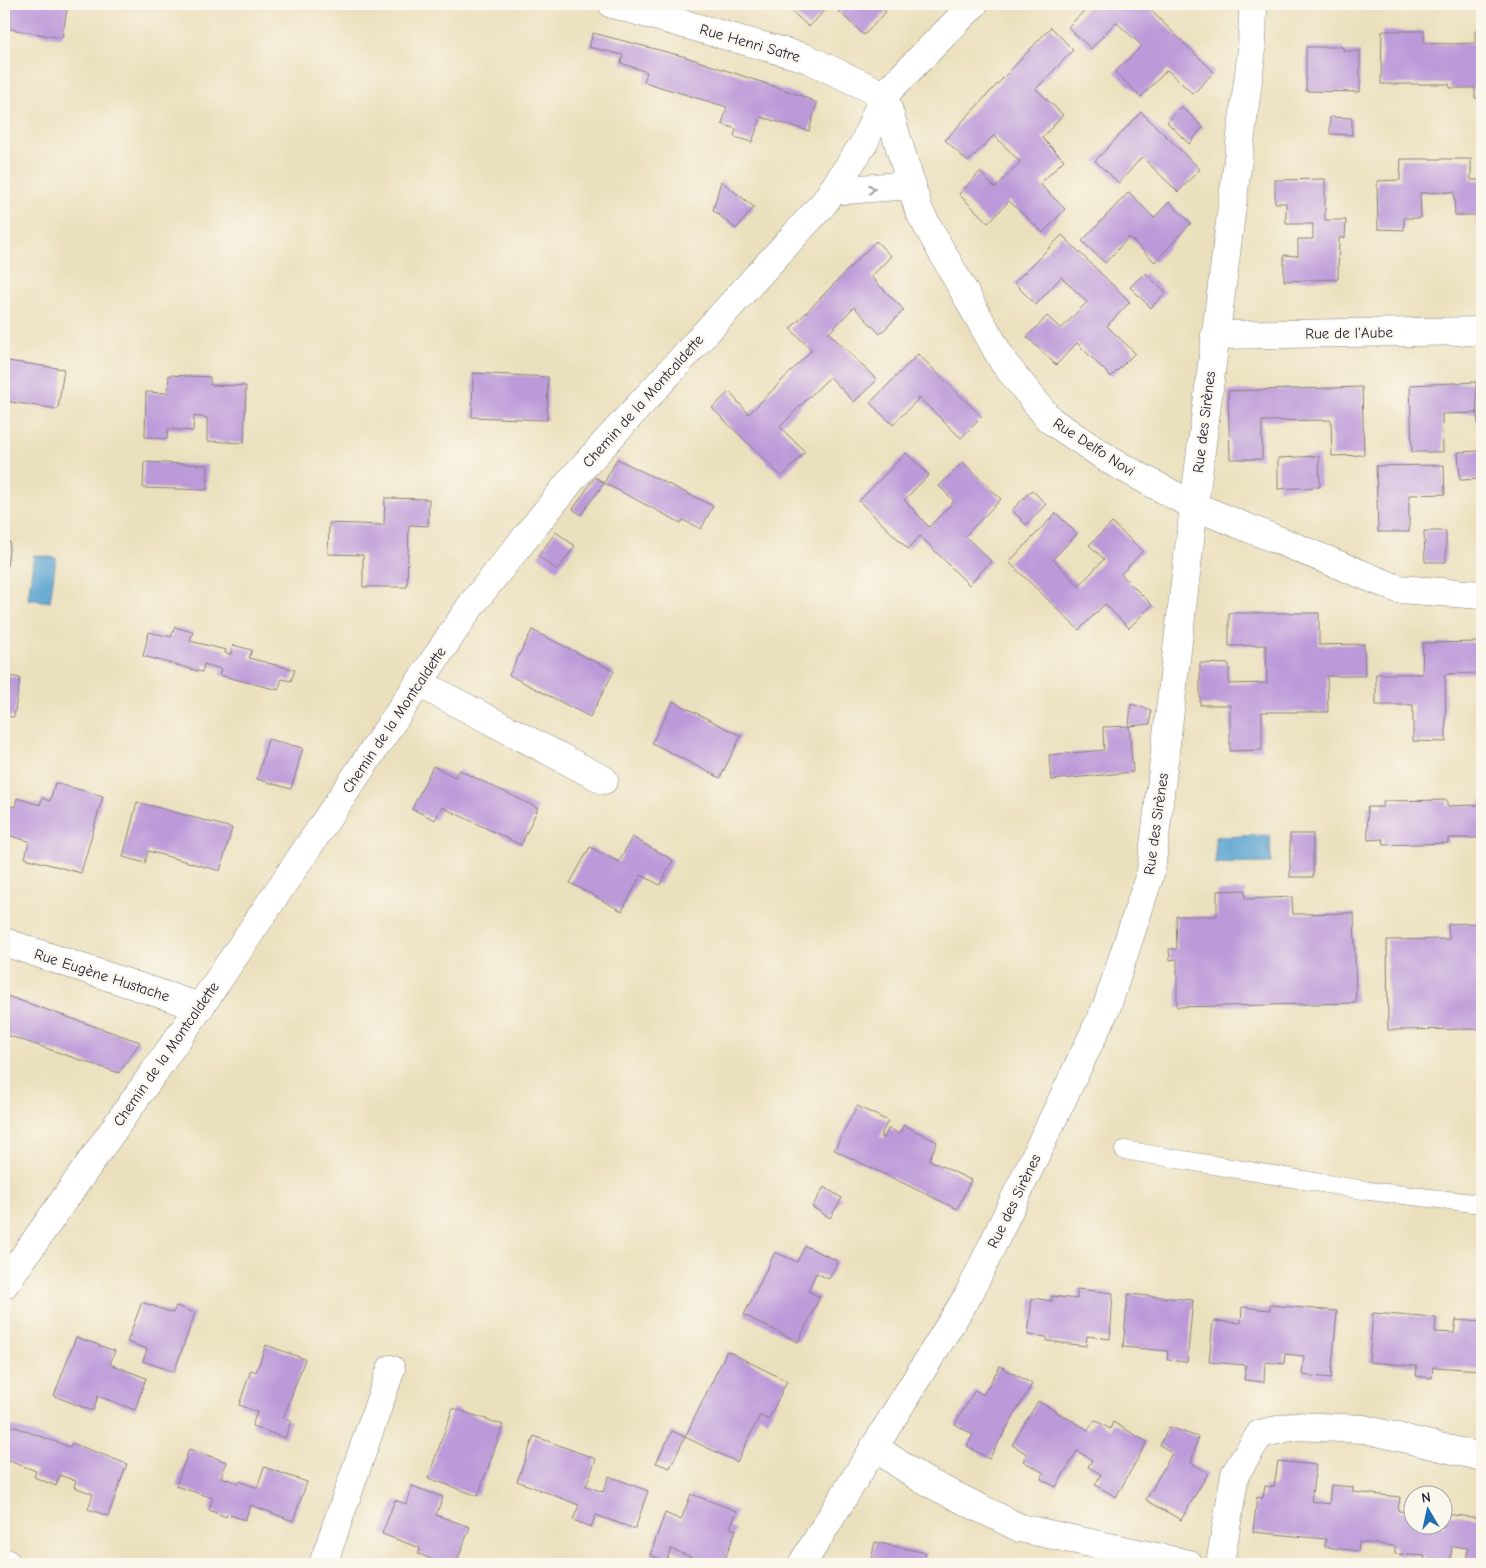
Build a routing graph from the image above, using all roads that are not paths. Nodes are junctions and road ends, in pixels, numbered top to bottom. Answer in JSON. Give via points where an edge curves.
{"nodes":[{"id":1,"x":612,"y":4,"type":"edge"},
{"id":2,"x":974,"y":4,"type":"edge"},
{"id":3,"x":1253,"y":4,"type":"edge"},
{"id":4,"x":884,"y":95,"type":"junction"},
{"id":5,"x":912,"y":186,"type":"junction"},
{"id":6,"x":832,"y":191,"type":"junction"},
{"id":7,"x":1482,"y":331,"type":"edge"},
{"id":8,"x":1215,"y":335,"type":"junction"},
{"id":9,"x":1194,"y":506,"type":"junction"},
{"id":10,"x":1482,"y":595,"type":"edge"},
{"id":11,"x":419,"y":683,"type":"junction"},
{"id":12,"x":604,"y":780,"type":"dead end"},
{"id":13,"x":4,"y":942,"type":"edge"},
{"id":14,"x":200,"y":1007,"type":"junction"},
{"id":15,"x":1124,"y":1150,"type":"dead end"},
{"id":16,"x":1482,"y":1204,"type":"edge"},
{"id":17,"x":4,"y":1286,"type":"edge"},
{"id":18,"x":391,"y":1369,"type":"dead end"},
{"id":19,"x":874,"y":1447,"type":"junction"},
{"id":20,"x":1482,"y":1457,"type":"edge"},
{"id":21,"x":4,"y":1562,"type":"edge"},
{"id":22,"x":7,"y":1564,"type":"edge"},
{"id":23,"x":323,"y":1564,"type":"edge"},
{"id":24,"x":802,"y":1564,"type":"edge"},
{"id":25,"x":1188,"y":1564,"type":"edge"},
{"id":26,"x":1220,"y":1564,"type":"edge"}],
"edges":[{"from":1,"to":4,"type":"street","name":"Rue Henri Satre","via":[[806,58]]},
{"from":2,"to":4,"type":"street"},
{"from":3,"to":8,"type":"street","name":"Rue des Sirènes","via":[[1252,49]]},
{"from":4,"to":5,"type":"street","name":"Rue Delfo Novi"},
{"from":4,"to":6,"type":"street","name":"Chemin de la Montcaldette","via":[[864,143]]},
{"from":6,"to":5,"type":"street","one_way":true},
{"from":5,"to":9,"type":"street","name":"Rue Delfo Novi","via":[[919,210],[1004,363],[1050,420],[1111,461]]},
{"from":6,"to":11,"type":"street","name":"Chemin de la Montcaldette","via":[[573,478],[472,604]]},
{"from":7,"to":8,"type":"street","name":"Rue de l'Aube"},
{"from":8,"to":9,"type":"street","name":"Rue des Sirènes"},
{"from":9,"to":10,"type":"street","name":"Rue Delfo Novi","via":[[1398,589]]},
{"from":9,"to":19,"type":"street","name":"Rue des Sirènes","via":[[1152,871],[1107,1006],[969,1294]]},
{"from":11,"to":12,"type":"street"},
{"from":11,"to":14,"type":"street","name":"Chemin de la Montcaldette"},
{"from":13,"to":14,"type":"street","name":"Rue Eugène Hustache"},
{"from":14,"to":17,"type":"street","name":"Chemin de la Montcaldette"},
{"from":15,"to":16,"type":"lane","via":[[1369,1191]]},
{"from":18,"to":23,"type":"street"},
{"from":19,"to":24,"type":"street","name":"Rue des Sirènes"},
{"from":19,"to":25,"type":"street","via":[[923,1480],[1020,1528]]},
{"from":20,"to":26,"type":"street","via":[[1364,1430],[1295,1426],[1260,1434],[1235,1474]]},
{"from":21,"to":22,"type":"street"}]}
